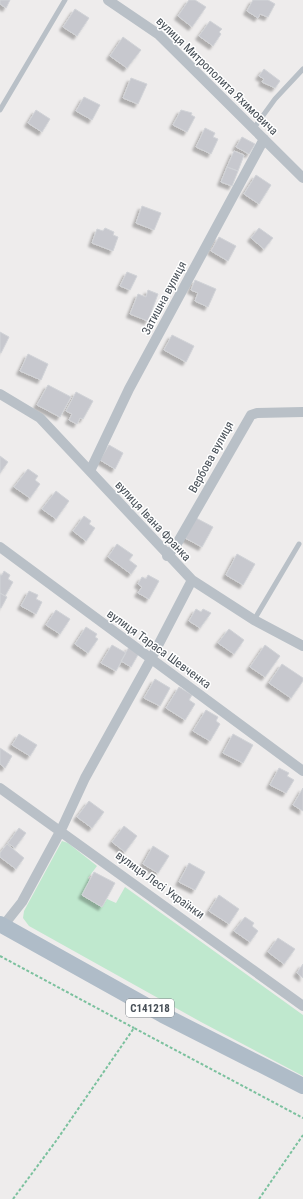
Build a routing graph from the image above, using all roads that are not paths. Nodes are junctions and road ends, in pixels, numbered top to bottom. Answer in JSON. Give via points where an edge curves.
{"nodes":[{"id":1,"x":65,"y":0,"type":"edge"},
{"id":2,"x":108,"y":0,"type":"edge"},
{"id":3,"x":303,"y":69,"type":"edge"},
{"id":4,"x":0,"y":110,"type":"edge"},
{"id":5,"x":254,"y":128,"type":"junction"},
{"id":6,"x":264,"y":140,"type":"junction"},
{"id":7,"x":303,"y":178,"type":"edge"},
{"id":8,"x":0,"y":394,"type":"edge"},
{"id":9,"x":303,"y":412,"type":"edge"},
{"id":10,"x":90,"y":471,"type":"junction"},
{"id":11,"x":299,"y":544,"type":"dead end"},
{"id":12,"x":0,"y":547,"type":"edge"},
{"id":13,"x":167,"y":556,"type":"junction"},
{"id":14,"x":192,"y":580,"type":"junction"},
{"id":15,"x":254,"y":620,"type":"junction"},
{"id":16,"x":303,"y":646,"type":"edge"},
{"id":17,"x":151,"y":659,"type":"junction"},
{"id":18,"x":303,"y":771,"type":"edge"},
{"id":19,"x":0,"y":788,"type":"edge"},
{"id":20,"x":61,"y":830,"type":"junction"},
{"id":21,"x":1,"y":925,"type":"edge"},
{"id":22,"x":303,"y":1006,"type":"edge"},
{"id":23,"x":303,"y":1086,"type":"edge"}],
"edges":[{"from":1,"to":4,"type":"lane"},
{"from":2,"to":5,"type":"street","name":"вулиця Митрополита Яхимовича","via":[[158,34]]},
{"from":3,"to":5,"type":"lane","via":[[275,99]]},
{"from":5,"to":6,"type":"street","name":"вулиця Митрополита Яхимовича"},
{"from":6,"to":7,"type":"street","name":"вулиця Митрополита Яхимовича"},
{"from":6,"to":10,"type":"street","name":"Затишна вулиця","via":[[129,389]]},
{"from":8,"to":10,"type":"street","name":"вулиця Івана Франка","via":[[40,418]]},
{"from":9,"to":13,"type":"street","name":"Вербова вулиця","via":[[251,415],[175,547]]},
{"from":10,"to":13,"type":"street","name":"вулиця Івана Франка"},
{"from":11,"to":15,"type":"lane"},
{"from":12,"to":17,"type":"street","name":"вулиця Тараса Шевченка"},
{"from":13,"to":14,"type":"street","name":"вулиця Івана Франка"},
{"from":14,"to":15,"type":"street","name":"вулиця Івана Франка"},
{"from":14,"to":17,"type":"street"},
{"from":15,"to":16,"type":"street","name":"вулиця Івана Франка"},
{"from":17,"to":18,"type":"street","name":"вулиця Тараса Шевченка"},
{"from":17,"to":20,"type":"street","via":[[85,778]]},
{"from":19,"to":20,"type":"street","name":"вулиця Лесі Українки"},
{"from":20,"to":21,"type":"street","via":[[22,902]]},
{"from":20,"to":22,"type":"street","name":"вулиця Лесі Українки"},
{"from":21,"to":23,"type":"main road","number":"С141218","via":[[162,1015]]}]}
